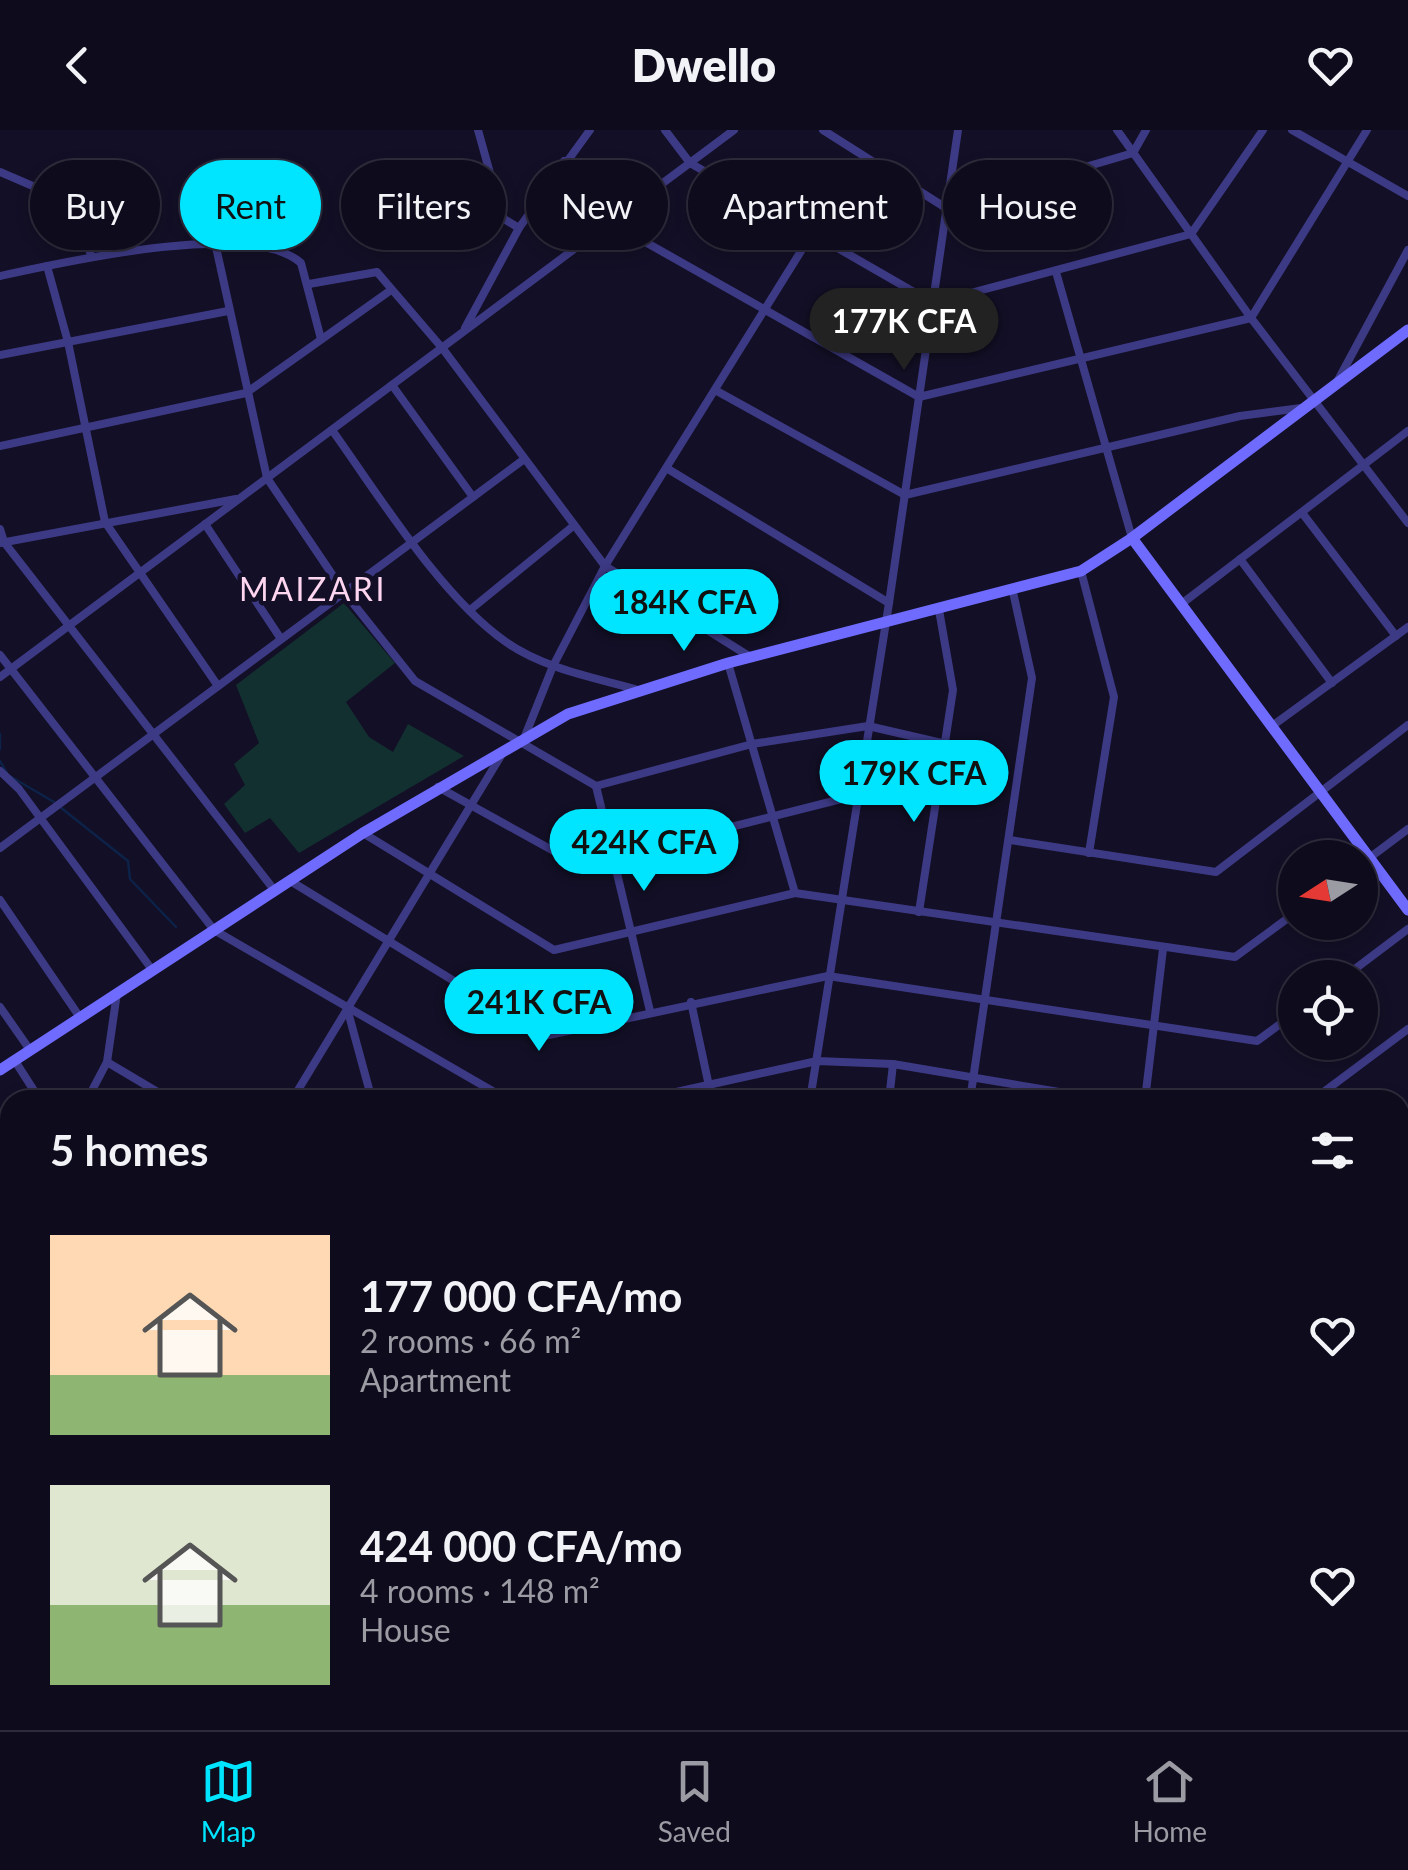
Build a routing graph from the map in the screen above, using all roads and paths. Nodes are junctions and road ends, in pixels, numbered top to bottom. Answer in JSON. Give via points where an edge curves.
{"nodes":[{"id":1,"x":478,"y":130,"type":"edge"},
{"id":2,"x":590,"y":130,"type":"edge"},
{"id":3,"x":665,"y":130,"type":"edge"},
{"id":4,"x":734,"y":130,"type":"edge"},
{"id":5,"x":823,"y":130,"type":"edge"},
{"id":6,"x":958,"y":130,"type":"edge"},
{"id":7,"x":1117,"y":130,"type":"edge"},
{"id":8,"x":1146,"y":130,"type":"edge"},
{"id":9,"x":1263,"y":130,"type":"edge"},
{"id":10,"x":1292,"y":130,"type":"edge"},
{"id":11,"x":1367,"y":130,"type":"edge"},
{"id":12,"x":1133,"y":153,"type":"junction"},
{"id":13,"x":564,"y":160,"type":"edge"},
{"id":14,"x":688,"y":160,"type":"edge"},
{"id":15,"x":694,"y":160,"type":"edge"},
{"id":16,"x":953,"y":160,"type":"edge"},
{"id":17,"x":1109,"y":160,"type":"edge"},
{"id":18,"x":1350,"y":163,"type":"junction"},
{"id":19,"x":0,"y":172,"type":"edge"},
{"id":20,"x":1408,"y":196,"type":"edge"},
{"id":21,"x":943,"y":206,"type":"edge"},
{"id":22,"x":526,"y":217,"type":"edge"},
{"id":23,"x":519,"y":228,"type":"junction"},
{"id":24,"x":943,"y":230,"type":"edge"},
{"id":25,"x":1191,"y":234,"type":"junction"},
{"id":26,"x":180,"y":244,"type":"edge"},
{"id":27,"x":217,"y":250,"type":"edge"},
{"id":28,"x":284,"y":250,"type":"edge"},
{"id":29,"x":573,"y":250,"type":"edge"},
{"id":30,"x":659,"y":250,"type":"edge"},
{"id":31,"x":800,"y":250,"type":"edge"},
{"id":32,"x":837,"y":250,"type":"edge"},
{"id":33,"x":1408,"y":250,"type":"edge"},
{"id":34,"x":91,"y":256,"type":"junction"},
{"id":35,"x":47,"y":266,"type":"junction"},
{"id":36,"x":1056,"y":272,"type":"junction"},
{"id":37,"x":0,"y":276,"type":"edge"},
{"id":38,"x":309,"y":284,"type":"junction"},
{"id":39,"x":391,"y":290,"type":"junction"},
{"id":40,"x":933,"y":303,"type":"junction"},
{"id":41,"x":763,"y":309,"type":"junction"},
{"id":42,"x":228,"y":311,"type":"junction"},
{"id":43,"x":1252,"y":318,"type":"junction"},
{"id":44,"x":1408,"y":330,"type":"edge"},
{"id":45,"x":463,"y":332,"type":"junction"},
{"id":46,"x":321,"y":340,"type":"junction"},
{"id":47,"x":68,"y":342,"type":"junction"},
{"id":48,"x":442,"y":349,"type":"junction"},
{"id":49,"x":0,"y":355,"type":"edge"},
{"id":50,"x":1082,"y":360,"type":"junction"},
{"id":51,"x":1337,"y":382,"type":"junction"},
{"id":52,"x":392,"y":385,"type":"junction"},
{"id":53,"x":714,"y":390,"type":"junction"},
{"id":54,"x":246,"y":393,"type":"junction"},
{"id":55,"x":919,"y":397,"type":"junction"},
{"id":56,"x":1316,"y":398,"type":"junction"},
{"id":57,"x":1301,"y":408,"type":"junction"},
{"id":58,"x":86,"y":427,"type":"junction"},
{"id":59,"x":332,"y":430,"type":"junction"},
{"id":60,"x":1408,"y":431,"type":"edge"},
{"id":61,"x":0,"y":446,"type":"edge"},
{"id":62,"x":1106,"y":450,"type":"junction"},
{"id":63,"x":523,"y":460,"type":"junction"},
{"id":64,"x":1364,"y":464,"type":"junction"},
{"id":65,"x":668,"y":469,"type":"junction"},
{"id":66,"x":267,"y":478,"type":"junction"},
{"id":67,"x":905,"y":496,"type":"junction"},
{"id":68,"x":473,"y":497,"type":"junction"},
{"id":69,"x":240,"y":498,"type":"junction"},
{"id":70,"x":1303,"y":514,"type":"junction"},
{"id":71,"x":105,"y":522,"type":"junction"},
{"id":72,"x":1408,"y":523,"type":"edge"},
{"id":73,"x":205,"y":524,"type":"junction"},
{"id":74,"x":572,"y":527,"type":"junction"},
{"id":75,"x":0,"y":529,"type":"edge"},
{"id":76,"x":1132,"y":538,"type":"junction"},
{"id":77,"x":2,"y":542,"type":"edge"},
{"id":78,"x":412,"y":542,"type":"junction"},
{"id":79,"x":1240,"y":560,"type":"junction"},
{"id":80,"x":605,"y":566,"type":"junction"},
{"id":81,"x":1081,"y":571,"type":"junction"},
{"id":82,"x":138,"y":574,"type":"junction"},
{"id":83,"x":344,"y":592,"type":"junction"},
{"id":84,"x":1012,"y":592,"type":"junction"},
{"id":85,"x":890,"y":603,"type":"junction"},
{"id":86,"x":1180,"y":605,"type":"junction"},
{"id":87,"x":470,"y":610,"type":"junction"},
{"id":88,"x":939,"y":610,"type":"junction"},
{"id":89,"x":884,"y":622,"type":"junction"},
{"id":90,"x":68,"y":626,"type":"junction"},
{"id":91,"x":1408,"y":628,"type":"edge"},
{"id":92,"x":1396,"y":636,"type":"junction"},
{"id":93,"x":281,"y":639,"type":"junction"},
{"id":94,"x":0,"y":654,"type":"edge"},
{"id":95,"x":752,"y":658,"type":"junction"},
{"id":96,"x":728,"y":663,"type":"junction"},
{"id":97,"x":553,"y":666,"type":"junction"},
{"id":98,"x":10,"y":669,"type":"junction"},
{"id":99,"x":0,"y":677,"type":"edge"},
{"id":100,"x":1332,"y":682,"type":"junction"},
{"id":101,"x":218,"y":686,"type":"junction"},
{"id":102,"x":635,"y":689,"type":"junction"},
{"id":103,"x":1408,"y":725,"type":"edge"},
{"id":104,"x":868,"y":726,"type":"junction"},
{"id":105,"x":1272,"y":726,"type":"junction"},
{"id":106,"x":156,"y":732,"type":"junction"},
{"id":107,"x":516,"y":741,"type":"junction"},
{"id":108,"x":752,"y":744,"type":"junction"},
{"id":109,"x":946,"y":744,"type":"junction"},
{"id":110,"x":0,"y":771,"type":"edge"},
{"id":111,"x":92,"y":779,"type":"junction"},
{"id":112,"x":596,"y":786,"type":"junction"},
{"id":113,"x":438,"y":787,"type":"junction"},
{"id":114,"x":1320,"y":792,"type":"junction"},
{"id":115,"x":857,"y":795,"type":"junction"},
{"id":116,"x":468,"y":807,"type":"junction"},
{"id":117,"x":774,"y":815,"type":"junction"},
{"id":118,"x":40,"y":818,"type":"junction"},
{"id":119,"x":1408,"y":829,"type":"edge"},
{"id":120,"x":363,"y":833,"type":"junction"},
{"id":121,"x":1010,"y":840,"type":"junction"},
{"id":122,"x":1351,"y":840,"type":"edge"},
{"id":123,"x":0,"y":848,"type":"edge"},
{"id":124,"x":1089,"y":852,"type":"junction"},
{"id":125,"x":1378,"y":852,"type":"edge"},
{"id":126,"x":616,"y":856,"type":"junction"},
{"id":127,"x":428,"y":876,"type":"junction"},
{"id":128,"x":1378,"y":877,"type":"edge"},
{"id":129,"x":292,"y":882,"type":"junction"},
{"id":130,"x":276,"y":892,"type":"junction"},
{"id":131,"x":796,"y":892,"type":"junction"},
{"id":132,"x":0,"y":900,"type":"edge"},
{"id":133,"x":840,"y":902,"type":"junction"},
{"id":134,"x":1408,"y":910,"type":"edge"},
{"id":135,"x":919,"y":912,"type":"junction"},
{"id":136,"x":997,"y":923,"type":"junction"},
{"id":137,"x":1278,"y":925,"type":"edge"},
{"id":138,"x":1408,"y":929,"type":"edge"},
{"id":139,"x":214,"y":930,"type":"junction"},
{"id":140,"x":634,"y":931,"type":"junction"},
{"id":141,"x":388,"y":942,"type":"junction"},
{"id":142,"x":1162,"y":950,"type":"junction"},
{"id":143,"x":1367,"y":960,"type":"edge"},
{"id":144,"x":152,"y":971,"type":"junction"},
{"id":145,"x":828,"y":976,"type":"junction"},
{"id":146,"x":116,"y":993,"type":"junction"},
{"id":147,"x":986,"y":998,"type":"junction"},
{"id":148,"x":691,"y":1002,"type":"junction"},
{"id":149,"x":0,"y":1007,"type":"edge"},
{"id":150,"x":347,"y":1008,"type":"junction"},
{"id":151,"x":650,"y":1011,"type":"junction"},
{"id":152,"x":79,"y":1016,"type":"junction"},
{"id":153,"x":1278,"y":1025,"type":"edge"},
{"id":154,"x":1152,"y":1028,"type":"junction"},
{"id":155,"x":1408,"y":1029,"type":"edge"},
{"id":156,"x":30,"y":1050,"type":"junction"},
{"id":157,"x":817,"y":1060,"type":"junction"},
{"id":158,"x":15,"y":1061,"type":"junction"},
{"id":159,"x":107,"y":1062,"type":"junction"},
{"id":160,"x":892,"y":1064,"type":"junction"},
{"id":161,"x":0,"y":1070,"type":"edge"},
{"id":162,"x":973,"y":1078,"type":"junction"},
{"id":163,"x":708,"y":1082,"type":"junction"},
{"id":164,"x":34,"y":1090,"type":"edge"},
{"id":165,"x":92,"y":1090,"type":"edge"},
{"id":166,"x":153,"y":1090,"type":"edge"},
{"id":167,"x":298,"y":1090,"type":"edge"},
{"id":168,"x":369,"y":1090,"type":"edge"},
{"id":169,"x":490,"y":1090,"type":"edge"},
{"id":170,"x":678,"y":1090,"type":"edge"},
{"id":171,"x":710,"y":1090,"type":"edge"},
{"id":172,"x":812,"y":1090,"type":"edge"},
{"id":173,"x":890,"y":1090,"type":"edge"},
{"id":174,"x":971,"y":1090,"type":"edge"},
{"id":175,"x":1046,"y":1090,"type":"edge"},
{"id":176,"x":1146,"y":1090,"type":"edge"},
{"id":177,"x":1326,"y":1090,"type":"edge"}],
"edges":[{"from":1,"to":23,"type":"street","via":[[500,210]]},
{"from":2,"to":13,"type":"street"},
{"from":3,"to":14,"type":"street"},
{"from":4,"to":15,"type":"street"},
{"from":5,"to":21,"type":"street"},
{"from":6,"to":16,"type":"street"},
{"from":7,"to":12,"type":"street"},
{"from":8,"to":12,"type":"street"},
{"from":9,"to":25,"type":"street"},
{"from":10,"to":18,"type":"street"},
{"from":11,"to":18,"type":"street"},
{"from":12,"to":17,"type":"street"},
{"from":12,"to":25,"type":"street"},
{"from":18,"to":20,"type":"street"},
{"from":18,"to":43,"type":"street"},
{"from":19,"to":34,"type":"street","via":[[78,206]]},
{"from":22,"to":23,"type":"street"},
{"from":23,"to":45,"type":"street"},
{"from":24,"to":40,"type":"street"},
{"from":25,"to":36,"type":"street"},
{"from":25,"to":43,"type":"street"},
{"from":26,"to":34,"type":"street"},
{"from":27,"to":42,"type":"street"},
{"from":28,"to":38,"type":"street","via":[[300,263]]},
{"from":29,"to":45,"type":"street"},
{"from":30,"to":41,"type":"street"},
{"from":31,"to":41,"type":"street"},
{"from":32,"to":40,"type":"street"},
{"from":33,"to":51,"type":"street"},
{"from":34,"to":35,"type":"street"},
{"from":35,"to":37,"type":"street"},
{"from":35,"to":47,"type":"street"},
{"from":36,"to":40,"type":"street"},
{"from":36,"to":50,"type":"street"},
{"from":38,"to":39,"type":"street","via":[[377,272]]},
{"from":38,"to":46,"type":"street"},
{"from":39,"to":46,"type":"street"},
{"from":39,"to":48,"type":"street"},
{"from":40,"to":55,"type":"street"},
{"from":41,"to":53,"type":"street"},
{"from":41,"to":55,"type":"street"},
{"from":42,"to":47,"type":"street"},
{"from":42,"to":54,"type":"street"},
{"from":43,"to":50,"type":"street"},
{"from":43,"to":56,"type":"street"},
{"from":44,"to":51,"type":"main road"},
{"from":45,"to":48,"type":"street"},
{"from":46,"to":54,"type":"street"},
{"from":47,"to":49,"type":"street"},
{"from":47,"to":58,"type":"street"},
{"from":48,"to":52,"type":"street"},
{"from":48,"to":63,"type":"street"},
{"from":50,"to":55,"type":"street"},
{"from":50,"to":62,"type":"street"},
{"from":51,"to":56,"type":"main road"},
{"from":52,"to":59,"type":"street"},
{"from":52,"to":68,"type":"street"},
{"from":53,"to":65,"type":"street"},
{"from":53,"to":67,"type":"street"},
{"from":54,"to":58,"type":"street"},
{"from":54,"to":66,"type":"street"},
{"from":55,"to":67,"type":"street"},
{"from":56,"to":57,"type":"main road"},
{"from":56,"to":64,"type":"street"},
{"from":57,"to":62,"type":"street","via":[[1240,416]]},
{"from":57,"to":76,"type":"main road"},
{"from":58,"to":61,"type":"street"},
{"from":58,"to":71,"type":"street"},
{"from":59,"to":66,"type":"street"},
{"from":59,"to":78,"type":"street"},
{"from":60,"to":64,"type":"street"},
{"from":62,"to":67,"type":"street"},
{"from":62,"to":76,"type":"street"},
{"from":63,"to":68,"type":"street"},
{"from":63,"to":74,"type":"street"},
{"from":64,"to":70,"type":"street"},
{"from":64,"to":72,"type":"street"},
{"from":65,"to":80,"type":"street"},
{"from":65,"to":85,"type":"street"},
{"from":66,"to":69,"type":"street"},
{"from":66,"to":83,"type":"street"},
{"from":67,"to":85,"type":"street"},
{"from":68,"to":78,"type":"street"},
{"from":69,"to":71,"type":"street"},
{"from":69,"to":73,"type":"street"},
{"from":70,"to":79,"type":"street"},
{"from":70,"to":92,"type":"street"},
{"from":71,"to":77,"type":"street"},
{"from":71,"to":82,"type":"street"},
{"from":73,"to":82,"type":"street"},
{"from":73,"to":93,"type":"street"},
{"from":74,"to":80,"type":"street"},
{"from":74,"to":87,"type":"street"},
{"from":75,"to":77,"type":"street"},
{"from":76,"to":81,"type":"main road"},
{"from":76,"to":86,"type":"main road"},
{"from":77,"to":90,"type":"street"},
{"from":78,"to":83,"type":"street"},
{"from":78,"to":87,"type":"street"},
{"from":79,"to":86,"type":"street"},
{"from":79,"to":100,"type":"street"},
{"from":80,"to":95,"type":"street"},
{"from":80,"to":97,"type":"street"},
{"from":81,"to":84,"type":"main road"},
{"from":81,"to":124,"type":"street","via":[[1114,698]]},
{"from":82,"to":90,"type":"street"},
{"from":82,"to":101,"type":"street"},
{"from":83,"to":93,"type":"street"},
{"from":83,"to":107,"type":"street","via":[[415,681]]},
{"from":84,"to":88,"type":"main road"},
{"from":84,"to":121,"type":"street","via":[[1032,678]]},
{"from":85,"to":89,"type":"street"},
{"from":86,"to":105,"type":"main road"},
{"from":87,"to":97,"type":"street","via":[[506,642]]},
{"from":88,"to":89,"type":"main road"},
{"from":88,"to":109,"type":"street","via":[[953,690]]},
{"from":89,"to":95,"type":"main road"},
{"from":89,"to":104,"type":"street"},
{"from":90,"to":98,"type":"street"},
{"from":90,"to":106,"type":"street"},
{"from":91,"to":92,"type":"street"},
{"from":92,"to":100,"type":"street"},
{"from":93,"to":101,"type":"street"},
{"from":94,"to":98,"type":"street"},
{"from":95,"to":96,"type":"main road"},
{"from":96,"to":102,"type":"main road"},
{"from":96,"to":108,"type":"street"},
{"from":97,"to":102,"type":"street"},
{"from":97,"to":107,"type":"street"},
{"from":98,"to":99,"type":"street"},
{"from":98,"to":111,"type":"street"},
{"from":100,"to":105,"type":"street"},
{"from":101,"to":106,"type":"street"},
{"from":102,"to":107,"type":"main road"},
{"from":103,"to":114,"type":"street"},
{"from":104,"to":108,"type":"street"},
{"from":104,"to":109,"type":"street"},
{"from":104,"to":115,"type":"street"},
{"from":105,"to":114,"type":"main road"},
{"from":106,"to":111,"type":"street"},
{"from":106,"to":130,"type":"street"},
{"from":107,"to":112,"type":"street"},
{"from":107,"to":113,"type":"main road"},
{"from":107,"to":116,"type":"street"},
{"from":108,"to":112,"type":"street"},
{"from":108,"to":117,"type":"street"},
{"from":109,"to":135,"type":"street"},
{"from":110,"to":118,"type":"street"},
{"from":111,"to":118,"type":"street"},
{"from":111,"to":139,"type":"street"},
{"from":112,"to":126,"type":"street"},
{"from":113,"to":116,"type":"street"},
{"from":113,"to":120,"type":"main road"},
{"from":114,"to":122,"type":"main road"},
{"from":114,"to":124,"type":"street","via":[[1216,872]]},
{"from":115,"to":117,"type":"street"},
{"from":115,"to":133,"type":"street"},
{"from":116,"to":126,"type":"street","via":[[570,860]]},
{"from":116,"to":127,"type":"street"},
{"from":117,"to":126,"type":"street"},
{"from":117,"to":131,"type":"street"},
{"from":118,"to":123,"type":"street"},
{"from":118,"to":144,"type":"street"},
{"from":119,"to":125,"type":"street"},
{"from":120,"to":127,"type":"street"},
{"from":120,"to":129,"type":"main road"},
{"from":121,"to":124,"type":"street"},
{"from":121,"to":136,"type":"street"},
{"from":126,"to":140,"type":"street"},
{"from":127,"to":140,"type":"street","via":[[554,950]]},
{"from":127,"to":141,"type":"street"},
{"from":128,"to":134,"type":"main road"},
{"from":129,"to":130,"type":"main road"},
{"from":129,"to":141,"type":"street"},
{"from":130,"to":139,"type":"main road"},
{"from":131,"to":133,"type":"street"},
{"from":131,"to":140,"type":"street"},
{"from":132,"to":152,"type":"street"},
{"from":133,"to":135,"type":"street"},
{"from":133,"to":145,"type":"street"},
{"from":135,"to":136,"type":"street"},
{"from":136,"to":142,"type":"street"},
{"from":136,"to":147,"type":"street"},
{"from":137,"to":142,"type":"street","via":[[1235,956]]},
{"from":138,"to":143,"type":"street"},
{"from":139,"to":144,"type":"main road"},
{"from":139,"to":150,"type":"street"},
{"from":140,"to":151,"type":"street"},
{"from":141,"to":150,"type":"street"},
{"from":141,"to":151,"type":"street","via":[[544,1036]]},
{"from":142,"to":154,"type":"street"},
{"from":144,"to":146,"type":"main road"},
{"from":145,"to":147,"type":"street"},
{"from":145,"to":148,"type":"street"},
{"from":145,"to":157,"type":"street"},
{"from":146,"to":152,"type":"main road"},
{"from":146,"to":159,"type":"street"},
{"from":147,"to":154,"type":"street"},
{"from":147,"to":162,"type":"street"},
{"from":148,"to":151,"type":"street"},
{"from":148,"to":163,"type":"street"},
{"from":149,"to":156,"type":"street"},
{"from":150,"to":167,"type":"street"},
{"from":150,"to":168,"type":"street"},
{"from":150,"to":169,"type":"street"},
{"from":152,"to":156,"type":"main road"},
{"from":153,"to":154,"type":"street","via":[[1256,1041]]},
{"from":154,"to":176,"type":"street"},
{"from":155,"to":177,"type":"street"},
{"from":156,"to":158,"type":"main road"},
{"from":157,"to":160,"type":"street"},
{"from":157,"to":163,"type":"street"},
{"from":157,"to":172,"type":"street"},
{"from":158,"to":161,"type":"main road"},
{"from":158,"to":164,"type":"street"},
{"from":159,"to":165,"type":"street"},
{"from":159,"to":166,"type":"street"},
{"from":160,"to":162,"type":"street"},
{"from":160,"to":173,"type":"street"},
{"from":162,"to":174,"type":"street"},
{"from":162,"to":175,"type":"street"},
{"from":163,"to":170,"type":"street"},
{"from":163,"to":171,"type":"street"}]}
